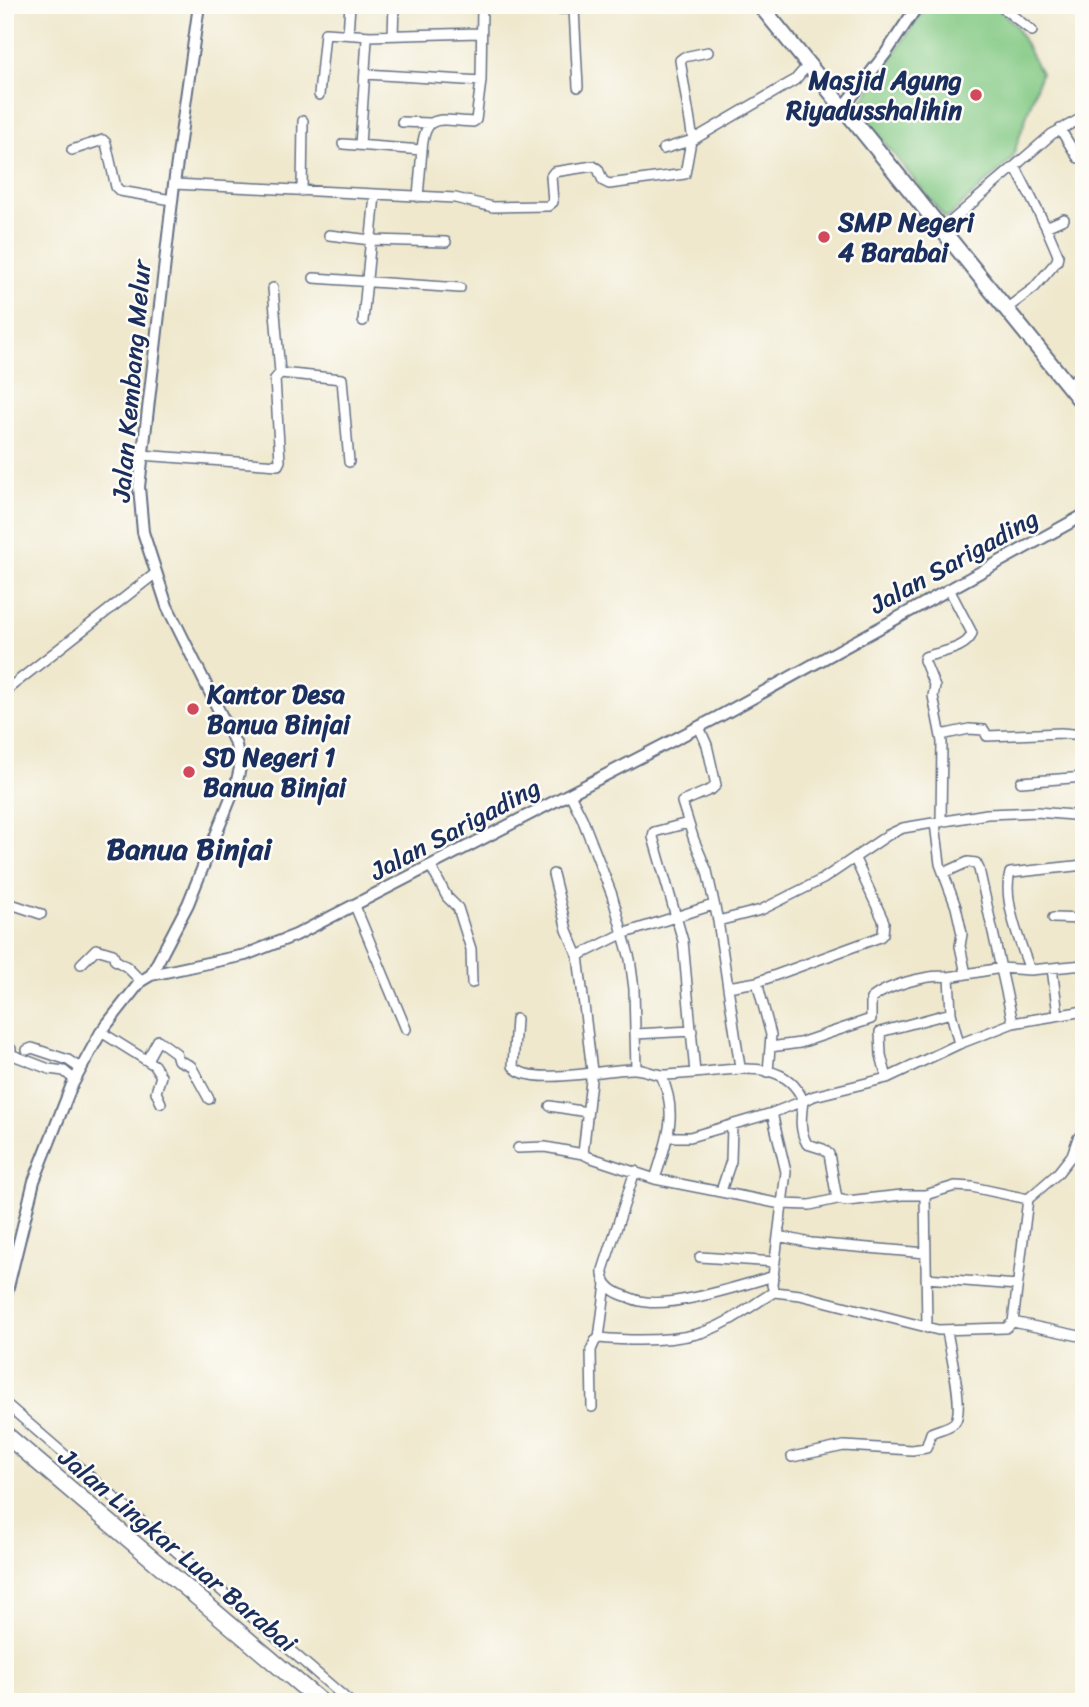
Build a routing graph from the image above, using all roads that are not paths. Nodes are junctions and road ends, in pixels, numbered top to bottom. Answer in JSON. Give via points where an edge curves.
{"nodes":[{"id":1,"x":198,"y":5,"type":"edge"},
{"id":2,"x":350,"y":5,"type":"edge"},
{"id":3,"x":394,"y":5,"type":"edge"},
{"id":4,"x":482,"y":5,"type":"edge"},
{"id":5,"x":612,"y":5,"type":"edge"},
{"id":6,"x":760,"y":5,"type":"edge"},
{"id":7,"x":918,"y":5,"type":"edge"},
{"id":8,"x":1001,"y":6,"type":"edge"},
{"id":9,"x":561,"y":9,"type":"dead end"},
{"id":10,"x":574,"y":9,"type":"junction"},
{"id":11,"x":1032,"y":31,"type":"dead end"},
{"id":12,"x":348,"y":34,"type":"junction"},
{"id":13,"x":393,"y":35,"type":"junction"},
{"id":14,"x":371,"y":36,"type":"junction"},
{"id":15,"x":481,"y":36,"type":"junction"},
{"id":16,"x":708,"y":52,"type":"dead end"},
{"id":17,"x":808,"y":65,"type":"junction"},
{"id":18,"x":365,"y":75,"type":"junction"},
{"id":19,"x":481,"y":80,"type":"junction"},
{"id":20,"x":578,"y":87,"type":"dead end"},
{"id":21,"x":318,"y":95,"type":"dead end"},
{"id":22,"x":843,"y":108,"type":"junction"},
{"id":23,"x":1084,"y":117,"type":"edge"},
{"id":24,"x":303,"y":121,"type":"dead end"},
{"id":25,"x":402,"y":122,"type":"dead end"},
{"id":26,"x":429,"y":123,"type":"junction"},
{"id":27,"x":1060,"y":130,"type":"junction"},
{"id":28,"x":693,"y":140,"type":"junction"},
{"id":29,"x":343,"y":144,"type":"dead end"},
{"id":30,"x":360,"y":145,"type":"junction"},
{"id":31,"x":663,"y":149,"type":"dead end"},
{"id":32,"x":72,"y":150,"type":"dead end"},
{"id":33,"x":422,"y":150,"type":"junction"},
{"id":34,"x":1084,"y":158,"type":"edge"},
{"id":35,"x":1015,"y":166,"type":"junction"},
{"id":36,"x":174,"y":184,"type":"junction"},
{"id":37,"x":302,"y":191,"type":"junction"},
{"id":38,"x":375,"y":194,"type":"junction"},
{"id":39,"x":418,"y":197,"type":"junction"},
{"id":40,"x":172,"y":200,"type":"junction"},
{"id":41,"x":1064,"y":219,"type":"dead end"},
{"id":42,"x":1046,"y":227,"type":"junction"},
{"id":43,"x":942,"y":230,"type":"junction"},
{"id":44,"x":329,"y":235,"type":"dead end"},
{"id":45,"x":372,"y":240,"type":"junction"},
{"id":46,"x":446,"y":242,"type":"dead end"},
{"id":47,"x":314,"y":278,"type":"dead end"},
{"id":48,"x":368,"y":281,"type":"junction"},
{"id":49,"x":273,"y":288,"type":"dead end"},
{"id":50,"x":460,"y":288,"type":"dead end"},
{"id":51,"x":1006,"y":309,"type":"junction"},
{"id":52,"x":363,"y":320,"type":"dead end"},
{"id":53,"x":1084,"y":372,"type":"edge"},
{"id":54,"x":280,"y":373,"type":"junction"},
{"id":55,"x":1068,"y":385,"type":"junction"},
{"id":56,"x":1084,"y":405,"type":"edge"},
{"id":57,"x":141,"y":455,"type":"junction"},
{"id":58,"x":349,"y":462,"type":"dead end"},
{"id":59,"x":1084,"y":515,"type":"edge"},
{"id":60,"x":156,"y":573,"type":"junction"},
{"id":61,"x":949,"y":589,"type":"junction"},
{"id":62,"x":5,"y":691,"type":"edge"},
{"id":63,"x":699,"y":727,"type":"junction"},
{"id":64,"x":941,"y":735,"type":"junction"},
{"id":65,"x":1084,"y":735,"type":"edge"},
{"id":66,"x":1084,"y":777,"type":"edge"},
{"id":67,"x":1021,"y":782,"type":"dead end"},
{"id":68,"x":570,"y":794,"type":"junction"},
{"id":69,"x":1084,"y":816,"type":"edge"},
{"id":70,"x":688,"y":823,"type":"junction"},
{"id":71,"x":938,"y":823,"type":"junction"},
{"id":72,"x":855,"y":859,"type":"junction"},
{"id":73,"x":1084,"y":866,"type":"edge"},
{"id":74,"x":431,"y":867,"type":"junction"},
{"id":75,"x":944,"y":873,"type":"junction"},
{"id":76,"x":553,"y":874,"type":"dead end"},
{"id":77,"x":5,"y":902,"type":"edge"},
{"id":78,"x":713,"y":905,"type":"junction"},
{"id":79,"x":355,"y":906,"type":"junction"},
{"id":80,"x":41,"y":914,"type":"dead end"},
{"id":81,"x":676,"y":917,"type":"junction"},
{"id":82,"x":1053,"y":918,"type":"dead end"},
{"id":83,"x":1084,"y":919,"type":"edge"},
{"id":84,"x":718,"y":921,"type":"junction"},
{"id":85,"x":622,"y":934,"type":"junction"},
{"id":86,"x":578,"y":956,"type":"junction"},
{"id":87,"x":81,"y":964,"type":"dead end"},
{"id":88,"x":1084,"y":965,"type":"edge"},
{"id":89,"x":1001,"y":968,"type":"junction"},
{"id":90,"x":1052,"y":968,"type":"junction"},
{"id":91,"x":1030,"y":970,"type":"junction"},
{"id":92,"x":965,"y":974,"type":"junction"},
{"id":93,"x":948,"y":977,"type":"junction"},
{"id":94,"x":146,"y":978,"type":"junction"},
{"id":95,"x":757,"y":982,"type":"junction"},
{"id":96,"x":472,"y":983,"type":"dead end"},
{"id":97,"x":728,"y":987,"type":"junction"},
{"id":98,"x":1084,"y":1011,"type":"edge"},
{"id":99,"x":951,"y":1013,"type":"junction"},
{"id":100,"x":1058,"y":1015,"type":"junction"},
{"id":101,"x":516,"y":1019,"type":"dead end"},
{"id":102,"x":1013,"y":1023,"type":"junction"},
{"id":103,"x":407,"y":1029,"type":"dead end"},
{"id":104,"x":692,"y":1031,"type":"junction"},
{"id":105,"x":101,"y":1032,"type":"junction"},
{"id":106,"x":635,"y":1034,"type":"junction"},
{"id":107,"x":958,"y":1044,"type":"junction"},
{"id":108,"x":770,"y":1047,"type":"junction"},
{"id":109,"x":11,"y":1049,"type":"dead end"},
{"id":110,"x":27,"y":1050,"type":"dead end"},
{"id":111,"x":146,"y":1060,"type":"junction"},
{"id":112,"x":740,"y":1067,"type":"junction"},
{"id":113,"x":636,"y":1069,"type":"junction"},
{"id":114,"x":592,"y":1071,"type":"junction"},
{"id":115,"x":768,"y":1072,"type":"junction"},
{"id":116,"x":695,"y":1073,"type":"junction"},
{"id":117,"x":78,"y":1074,"type":"junction"},
{"id":118,"x":661,"y":1075,"type":"junction"},
{"id":119,"x":887,"y":1078,"type":"junction"},
{"id":120,"x":209,"y":1099,"type":"dead end"},
{"id":121,"x":803,"y":1101,"type":"junction"},
{"id":122,"x":161,"y":1103,"type":"dead end"},
{"id":123,"x":550,"y":1106,"type":"dead end"},
{"id":124,"x":587,"y":1112,"type":"junction"},
{"id":125,"x":772,"y":1113,"type":"junction"},
{"id":126,"x":732,"y":1126,"type":"junction"},
{"id":127,"x":1084,"y":1136,"type":"edge"},
{"id":128,"x":668,"y":1137,"type":"junction"},
{"id":129,"x":518,"y":1148,"type":"dead end"},
{"id":130,"x":583,"y":1154,"type":"junction"},
{"id":131,"x":635,"y":1171,"type":"junction"},
{"id":132,"x":655,"y":1179,"type":"junction"},
{"id":133,"x":721,"y":1191,"type":"junction"},
{"id":134,"x":925,"y":1195,"type":"junction"},
{"id":135,"x":837,"y":1199,"type":"junction"},
{"id":136,"x":1028,"y":1199,"type":"junction"},
{"id":137,"x":781,"y":1204,"type":"junction"},
{"id":138,"x":778,"y":1236,"type":"junction"},
{"id":139,"x":926,"y":1253,"type":"junction"},
{"id":140,"x":700,"y":1257,"type":"dead end"},
{"id":141,"x":775,"y":1262,"type":"junction"},
{"id":142,"x":774,"y":1276,"type":"junction"},
{"id":143,"x":926,"y":1278,"type":"junction"},
{"id":144,"x":606,"y":1284,"type":"junction"},
{"id":145,"x":1017,"y":1285,"type":"junction"},
{"id":146,"x":774,"y":1292,"type":"junction"},
{"id":147,"x":5,"y":1299,"type":"edge"},
{"id":148,"x":1013,"y":1322,"type":"junction"},
{"id":149,"x":927,"y":1328,"type":"junction"},
{"id":150,"x":947,"y":1330,"type":"junction"},
{"id":151,"x":1084,"y":1337,"type":"edge"},
{"id":152,"x":599,"y":1339,"type":"junction"},
{"id":153,"x":5,"y":1403,"type":"edge"},
{"id":154,"x":592,"y":1407,"type":"dead end"},
{"id":155,"x":5,"y":1434,"type":"edge"},
{"id":156,"x":792,"y":1457,"type":"dead end"},
{"id":157,"x":321,"y":1702,"type":"edge"},
{"id":158,"x":350,"y":1702,"type":"edge"}],
"edges":[{"from":1,"to":36,"type":"street","name":"Jalan Kembang Melur"},
{"from":2,"to":12,"type":"street"},
{"from":3,"to":13,"type":"street"},
{"from":4,"to":15,"type":"street"},
{"from":5,"to":10,"type":"street"},
{"from":6,"to":17,"type":"main road"},
{"from":7,"to":22,"type":"street"},
{"from":8,"to":11,"type":"street"},
{"from":9,"to":10,"type":"street"},
{"from":10,"to":20,"type":"street"},
{"from":12,"to":14,"type":"street"},
{"from":12,"to":21,"type":"street","via":[[326,33]]},
{"from":13,"to":14,"type":"street"},
{"from":13,"to":15,"type":"street"},
{"from":14,"to":18,"type":"street"},
{"from":15,"to":19,"type":"street"},
{"from":16,"to":28,"type":"street","via":[[680,60]]},
{"from":17,"to":22,"type":"main road"},
{"from":17,"to":28,"type":"street","via":[[794,80]]},
{"from":18,"to":19,"type":"street"},
{"from":18,"to":30,"type":"street"},
{"from":19,"to":26,"type":"street","via":[[475,121]]},
{"from":22,"to":43,"type":"main road"},
{"from":23,"to":27,"type":"street"},
{"from":24,"to":37,"type":"street"},
{"from":25,"to":26,"type":"street"},
{"from":26,"to":33,"type":"street"},
{"from":27,"to":34,"type":"street","via":[[1078,158]]},
{"from":27,"to":35,"type":"street"},
{"from":28,"to":31,"type":"street"},
{"from":28,"to":39,"type":"street","via":[[687,172],[682,176],[605,184],[598,169],[591,166],[552,173],[553,202],[548,206],[493,206]]},
{"from":29,"to":30,"type":"street"},
{"from":30,"to":33,"type":"street"},
{"from":32,"to":40,"type":"street","via":[[103,140],[120,191]]},
{"from":33,"to":39,"type":"street"},
{"from":35,"to":42,"type":"street"},
{"from":35,"to":43,"type":"street"},
{"from":36,"to":37,"type":"street"},
{"from":36,"to":40,"type":"street","name":"Jalan Kembang Melur"},
{"from":37,"to":38,"type":"street"},
{"from":38,"to":39,"type":"street"},
{"from":38,"to":45,"type":"street"},
{"from":40,"to":57,"type":"street","name":"Jalan Kembang Melur"},
{"from":41,"to":42,"type":"street"},
{"from":42,"to":51,"type":"street","via":[[1057,261],[1034,288]]},
{"from":43,"to":51,"type":"main road"},
{"from":44,"to":45,"type":"street"},
{"from":45,"to":46,"type":"street"},
{"from":45,"to":48,"type":"street"},
{"from":47,"to":48,"type":"street"},
{"from":48,"to":50,"type":"street"},
{"from":48,"to":52,"type":"street"},
{"from":49,"to":54,"type":"street"},
{"from":51,"to":55,"type":"main road"},
{"from":53,"to":55,"type":"street"},
{"from":54,"to":57,"type":"street","via":[[275,379],[278,465]]},
{"from":54,"to":58,"type":"street","via":[[342,379]]},
{"from":55,"to":56,"type":"main road"},
{"from":57,"to":60,"type":"street","name":"Jalan Kembang Melur","via":[[143,531]]},
{"from":59,"to":61,"type":"street","name":"Jalan Sarigading"},
{"from":60,"to":62,"type":"street"},
{"from":60,"to":94,"type":"street","name":"Jalan Kembang Melur","via":[[206,690],[236,745],[240,768],[188,904]]},
{"from":61,"to":63,"type":"street","name":"Jalan Sarigading"},
{"from":61,"to":64,"type":"street","via":[[972,633],[965,644],[924,658],[934,687]]},
{"from":63,"to":68,"type":"street","name":"Jalan Sarigading"},
{"from":63,"to":70,"type":"street","via":[[716,785],[683,799]]},
{"from":64,"to":65,"type":"street","via":[[969,729],[984,730],[987,736]]},
{"from":64,"to":71,"type":"street"},
{"from":66,"to":67,"type":"street"},
{"from":68,"to":74,"type":"street","name":"Jalan Sarigading"},
{"from":68,"to":85,"type":"street","via":[[612,895]]},
{"from":69,"to":71,"type":"street","via":[[987,814]]},
{"from":70,"to":78,"type":"street","via":[[707,871]]},
{"from":70,"to":81,"type":"street","via":[[653,834]]},
{"from":71,"to":72,"type":"street","via":[[903,828]]},
{"from":71,"to":75,"type":"street"},
{"from":72,"to":84,"type":"street","via":[[761,911]]},
{"from":72,"to":95,"type":"street","via":[[884,922],[880,937]]},
{"from":73,"to":91,"type":"street","via":[[1010,873],[1009,897]]},
{"from":74,"to":79,"type":"street","name":"Jalan Sarigading"},
{"from":74,"to":96,"type":"street","via":[[458,908],[471,949]]},
{"from":75,"to":89,"type":"street","via":[[976,863]]},
{"from":75,"to":92,"type":"street","via":[[962,934]]},
{"from":76,"to":86,"type":"street"},
{"from":77,"to":80,"type":"street"},
{"from":78,"to":81,"type":"street"},
{"from":78,"to":84,"type":"street"},
{"from":79,"to":94,"type":"street","name":"Jalan Sarigading","via":[[245,955]]},
{"from":79,"to":103,"type":"street"},
{"from":81,"to":85,"type":"street"},
{"from":81,"to":104,"type":"street","via":[[683,941]]},
{"from":82,"to":83,"type":"street"},
{"from":84,"to":97,"type":"street"},
{"from":85,"to":86,"type":"street"},
{"from":85,"to":106,"type":"street","via":[[634,989]]},
{"from":86,"to":114,"type":"street"},
{"from":87,"to":94,"type":"street","via":[[96,949],[113,954],[115,960]]},
{"from":88,"to":90,"type":"street"},
{"from":89,"to":91,"type":"street"},
{"from":89,"to":92,"type":"street"},
{"from":89,"to":102,"type":"street"},
{"from":90,"to":91,"type":"street"},
{"from":90,"to":100,"type":"street"},
{"from":92,"to":93,"type":"street"},
{"from":93,"to":99,"type":"street"},
{"from":93,"to":108,"type":"street","via":[[933,976],[889,988],[871,999],[871,1019],[800,1043]]},
{"from":94,"to":105,"type":"street"},
{"from":95,"to":97,"type":"street"},
{"from":95,"to":108,"type":"street"},
{"from":97,"to":112,"type":"street"},
{"from":98,"to":100,"type":"street"},
{"from":99,"to":107,"type":"street"},
{"from":99,"to":119,"type":"street","via":[[880,1032]]},
{"from":100,"to":102,"type":"street"},
{"from":101,"to":114,"type":"street","via":[[514,1069],[570,1077]]},
{"from":102,"to":107,"type":"street"},
{"from":104,"to":106,"type":"street"},
{"from":104,"to":116,"type":"street"},
{"from":105,"to":111,"type":"street"},
{"from":105,"to":117,"type":"street"},
{"from":106,"to":113,"type":"street"},
{"from":107,"to":119,"type":"street"},
{"from":108,"to":115,"type":"street"},
{"from":109,"to":117,"type":"street","via":[[11,1054],[49,1069]]},
{"from":110,"to":117,"type":"street","via":[[68,1060]]},
{"from":111,"to":120,"type":"street","via":[[158,1040],[191,1066]]},
{"from":111,"to":122,"type":"street","via":[[161,1076],[156,1093]]},
{"from":112,"to":115,"type":"street"},
{"from":112,"to":116,"type":"street"},
{"from":113,"to":114,"type":"street"},
{"from":113,"to":118,"type":"street"},
{"from":114,"to":124,"type":"street"},
{"from":115,"to":121,"type":"street","via":[[793,1083]]},
{"from":116,"to":118,"type":"street"},
{"from":117,"to":147,"type":"street","via":[[34,1181]]},
{"from":118,"to":128,"type":"street","via":[[672,1113]]},
{"from":119,"to":121,"type":"street"},
{"from":121,"to":125,"type":"street"},
{"from":121,"to":135,"type":"street","via":[[803,1138],[829,1154]]},
{"from":123,"to":124,"type":"street"},
{"from":124,"to":130,"type":"street"},
{"from":125,"to":126,"type":"street"},
{"from":125,"to":137,"type":"street","via":[[786,1172]]},
{"from":126,"to":128,"type":"street","via":[[690,1137]]},
{"from":126,"to":133,"type":"street","via":[[730,1161]]},
{"from":127,"to":136,"type":"street","via":[[1078,1138],[1057,1174]]},
{"from":128,"to":132,"type":"street"},
{"from":129,"to":130,"type":"street"},
{"from":130,"to":131,"type":"street"},
{"from":131,"to":132,"type":"street"},
{"from":131,"to":144,"type":"street","via":[[603,1270]]},
{"from":132,"to":133,"type":"street"},
{"from":133,"to":137,"type":"street"},
{"from":134,"to":135,"type":"street"},
{"from":134,"to":136,"type":"street","via":[[964,1186]]},
{"from":134,"to":139,"type":"street"},
{"from":135,"to":137,"type":"street","via":[[810,1205]]},
{"from":136,"to":145,"type":"street"},
{"from":137,"to":138,"type":"street"},
{"from":138,"to":139,"type":"street"},
{"from":138,"to":141,"type":"street"},
{"from":139,"to":143,"type":"street"},
{"from":140,"to":141,"type":"street"},
{"from":141,"to":142,"type":"street"},
{"from":142,"to":144,"type":"street","via":[[670,1301],[642,1302]]},
{"from":142,"to":146,"type":"street"},
{"from":143,"to":145,"type":"street"},
{"from":143,"to":149,"type":"street"},
{"from":144,"to":152,"type":"street"},
{"from":145,"to":148,"type":"street"},
{"from":146,"to":149,"type":"street"},
{"from":146,"to":152,"type":"street","via":[[699,1334],[660,1340]]},
{"from":148,"to":150,"type":"street","via":[[1006,1328]]},
{"from":148,"to":151,"type":"street"},
{"from":149,"to":150,"type":"street"},
{"from":150,"to":156,"type":"street","via":[[958,1415],[952,1425],[930,1433],[926,1448],[844,1446]]},
{"from":152,"to":154,"type":"street","via":[[591,1350]]},
{"from":153,"to":158,"type":"street"},
{"from":155,"to":157,"type":"highway","name":"Jalan Lingkar Luar Barabai"}]}
